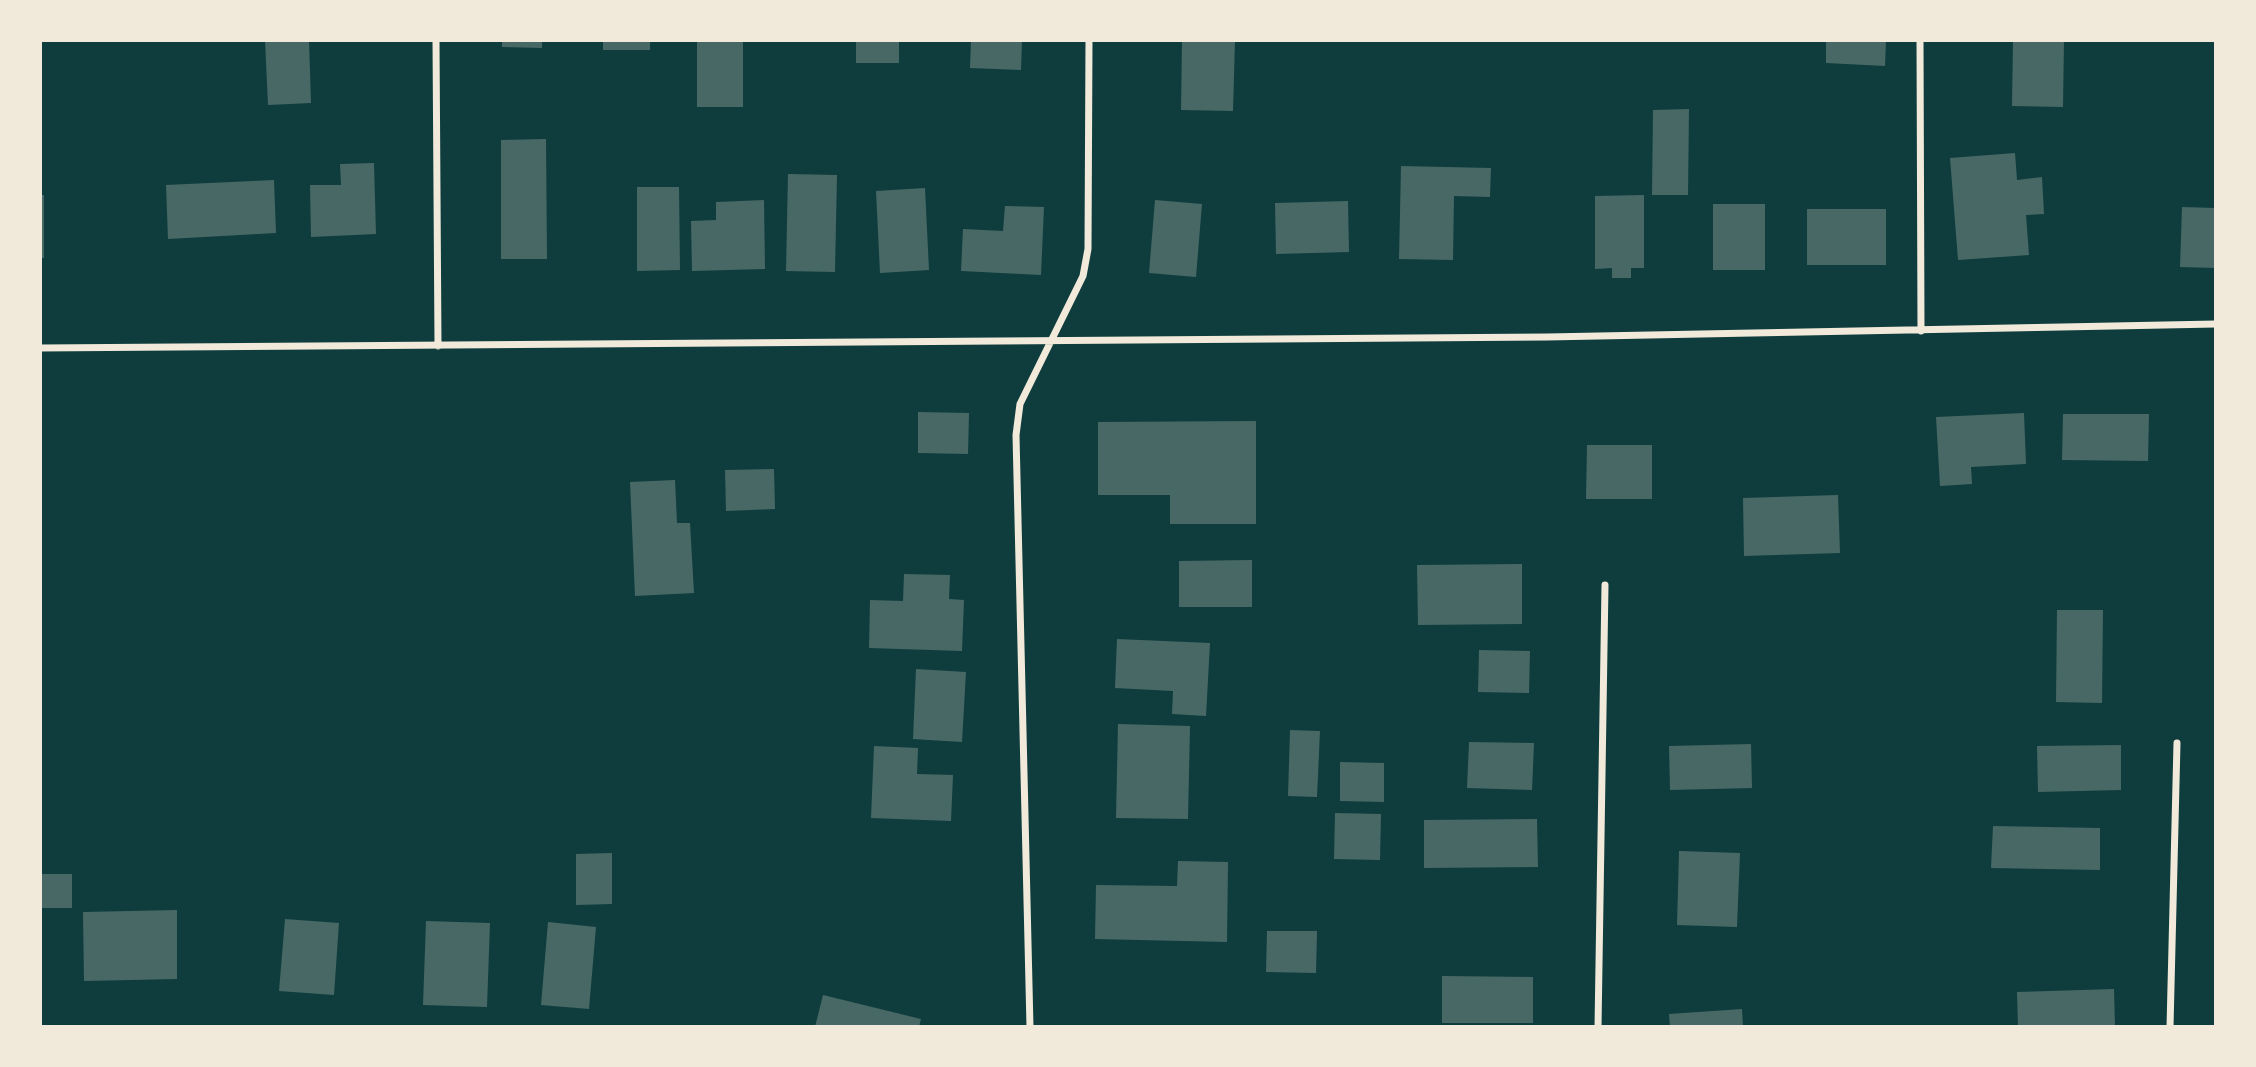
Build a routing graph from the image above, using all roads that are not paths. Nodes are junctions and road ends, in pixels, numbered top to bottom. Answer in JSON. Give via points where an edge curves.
{"nodes":[{"id":1,"x":436,"y":40,"type":"edge"},
{"id":2,"x":1089,"y":40,"type":"edge"},
{"id":3,"x":1920,"y":40,"type":"edge"},
{"id":4,"x":2216,"y":324,"type":"edge"},
{"id":5,"x":1921,"y":331,"type":"junction"},
{"id":6,"x":1052,"y":341,"type":"junction"},
{"id":7,"x":438,"y":346,"type":"junction"},
{"id":8,"x":40,"y":348,"type":"edge"},
{"id":9,"x":1605,"y":585,"type":"dead end"},
{"id":10,"x":2177,"y":743,"type":"dead end"},
{"id":11,"x":1030,"y":1027,"type":"edge"},
{"id":12,"x":1598,"y":1027,"type":"edge"},
{"id":13,"x":2170,"y":1027,"type":"edge"}],
"edges":[{"from":1,"to":7,"type":"street"},
{"from":2,"to":6,"type":"street","via":[[1088,249],[1083,276]]},
{"from":3,"to":5,"type":"street"},
{"from":4,"to":5,"type":"street"},
{"from":5,"to":6,"type":"street"},
{"from":6,"to":7,"type":"street"},
{"from":6,"to":11,"type":"street","via":[[1020,404],[1016,435]]},
{"from":7,"to":8,"type":"street"},
{"from":9,"to":12,"type":"street"},
{"from":10,"to":13,"type":"street"}]}
